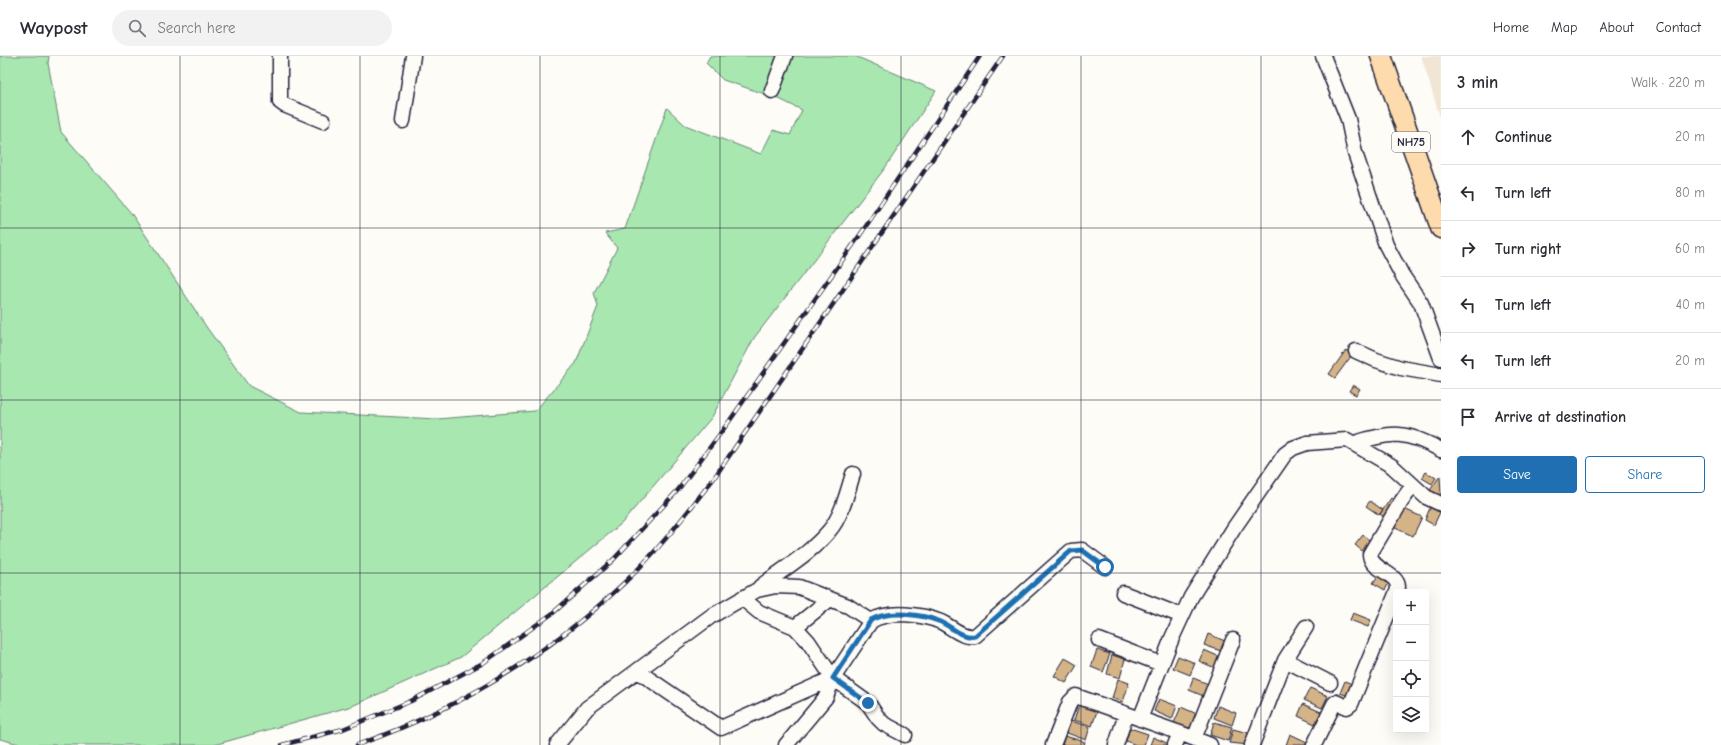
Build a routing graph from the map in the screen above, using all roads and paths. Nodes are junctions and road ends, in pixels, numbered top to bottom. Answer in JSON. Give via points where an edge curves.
{"nodes":[{"id":1,"x":280,"y":56,"type":"edge"},
{"id":2,"x":413,"y":56,"type":"edge"},
{"id":3,"x":785,"y":56,"type":"edge"},
{"id":4,"x":1323,"y":56,"type":"edge"},
{"id":5,"x":1381,"y":56,"type":"edge"},
{"id":6,"x":772,"y":91,"type":"dead end"},
{"id":7,"x":323,"y":121,"type":"dead end"},
{"id":8,"x":403,"y":121,"type":"dead end"},
{"id":9,"x":1441,"y":228,"type":"edge"},
{"id":10,"x":1356,"y":351,"type":"dead end"},
{"id":11,"x":1441,"y":358,"type":"edge"},
{"id":12,"x":1441,"y":375,"type":"edge"},
{"id":13,"x":1355,"y":443,"type":"junction"},
{"id":14,"x":1441,"y":450,"type":"edge"},
{"id":15,"x":852,"y":474,"type":"dead end"},
{"id":16,"x":1413,"y":485,"type":"junction"},
{"id":17,"x":1441,"y":504,"type":"edge"},
{"id":18,"x":1105,"y":567,"type":"dead end"},
{"id":19,"x":1397,"y":589,"type":"edge"},
{"id":20,"x":757,"y":590,"type":"junction"},
{"id":21,"x":1123,"y":593,"type":"dead end"},
{"id":22,"x":742,"y":598,"type":"junction"},
{"id":23,"x":830,"y":599,"type":"junction"},
{"id":24,"x":1393,"y":600,"type":"edge"},
{"id":25,"x":1182,"y":616,"type":"junction"},
{"id":26,"x":871,"y":620,"type":"junction"},
{"id":27,"x":1306,"y":627,"type":"dead end"},
{"id":28,"x":795,"y":628,"type":"junction"},
{"id":29,"x":1099,"y":640,"type":"dead end"},
{"id":30,"x":1233,"y":640,"type":"dead end"},
{"id":31,"x":1286,"y":660,"type":"junction"},
{"id":32,"x":1161,"y":664,"type":"junction"},
{"id":33,"x":639,"y":672,"type":"junction"},
{"id":34,"x":833,"y":678,"type":"junction"},
{"id":35,"x":1330,"y":683,"type":"dead end"},
{"id":36,"x":1126,"y":714,"type":"junction"},
{"id":37,"x":1140,"y":719,"type":"junction"},
{"id":38,"x":905,"y":736,"type":"dead end"},
{"id":39,"x":1178,"y":739,"type":"edge"},
{"id":40,"x":1194,"y":739,"type":"junction"},
{"id":41,"x":557,"y":745,"type":"edge"},
{"id":42,"x":786,"y":745,"type":"edge"},
{"id":43,"x":1053,"y":745,"type":"edge"},
{"id":44,"x":1116,"y":745,"type":"edge"},
{"id":45,"x":1210,"y":745,"type":"edge"},
{"id":46,"x":1252,"y":745,"type":"edge"},
{"id":47,"x":1314,"y":745,"type":"edge"}],
"edges":[{"from":1,"to":7,"type":"street","via":[[280,102]]},
{"from":2,"to":8,"type":"street"},
{"from":3,"to":6,"type":"street"},
{"from":4,"to":11,"type":"street","via":[[1348,119],[1355,153],[1386,245],[1421,303]]},
{"from":5,"to":9,"type":"highway","number":"NH75"},
{"from":10,"to":12,"type":"street","via":[[1402,368]]},
{"from":13,"to":14,"type":"street","via":[[1380,435],[1396,434],[1409,436]]},
{"from":13,"to":16,"type":"street","via":[[1392,466]]},
{"from":13,"to":25,"type":"street","via":[[1344,439],[1307,443],[1285,454],[1234,528]]},
{"from":15,"to":20,"type":"street","via":[[847,494],[830,530],[819,542]]},
{"from":16,"to":17,"type":"street","via":[[1430,500]]},
{"from":16,"to":19,"type":"street","via":[[1370,554],[1373,564],[1396,580]]},
{"from":18,"to":26,"type":"street","via":[[1082,550],[1071,551],[975,636],[966,636],[941,623],[911,614]]},
{"from":20,"to":22,"type":"street"},
{"from":20,"to":23,"type":"street","via":[[776,586],[799,587]]},
{"from":21,"to":25,"type":"street"},
{"from":22,"to":28,"type":"street","via":[[759,612]]},
{"from":22,"to":33,"type":"street","via":[[710,617]]},
{"from":23,"to":26,"type":"street"},
{"from":23,"to":28,"type":"street"},
{"from":24,"to":47,"type":"street","via":[[1351,704],[1334,704]]},
{"from":25,"to":32,"type":"street"},
{"from":26,"to":34,"type":"street"},
{"from":27,"to":31,"type":"street"},
{"from":28,"to":34,"type":"street","via":[[808,641]]},
{"from":29,"to":32,"type":"street"},
{"from":30,"to":40,"type":"street"},
{"from":31,"to":35,"type":"street"},
{"from":31,"to":46,"type":"street"},
{"from":32,"to":37,"type":"street"},
{"from":33,"to":34,"type":"street","via":[[720,728]]},
{"from":33,"to":41,"type":"street","via":[[587,708]]},
{"from":34,"to":38,"type":"street","via":[[868,703],[884,724]]},
{"from":34,"to":42,"type":"street","via":[[826,697]]},
{"from":36,"to":37,"type":"street"},
{"from":36,"to":43,"type":"street","via":[[1076,696],[1070,702]]},
{"from":36,"to":44,"type":"street"},
{"from":37,"to":39,"type":"street"},
{"from":39,"to":40,"type":"street"},
{"from":40,"to":45,"type":"street"}]}
